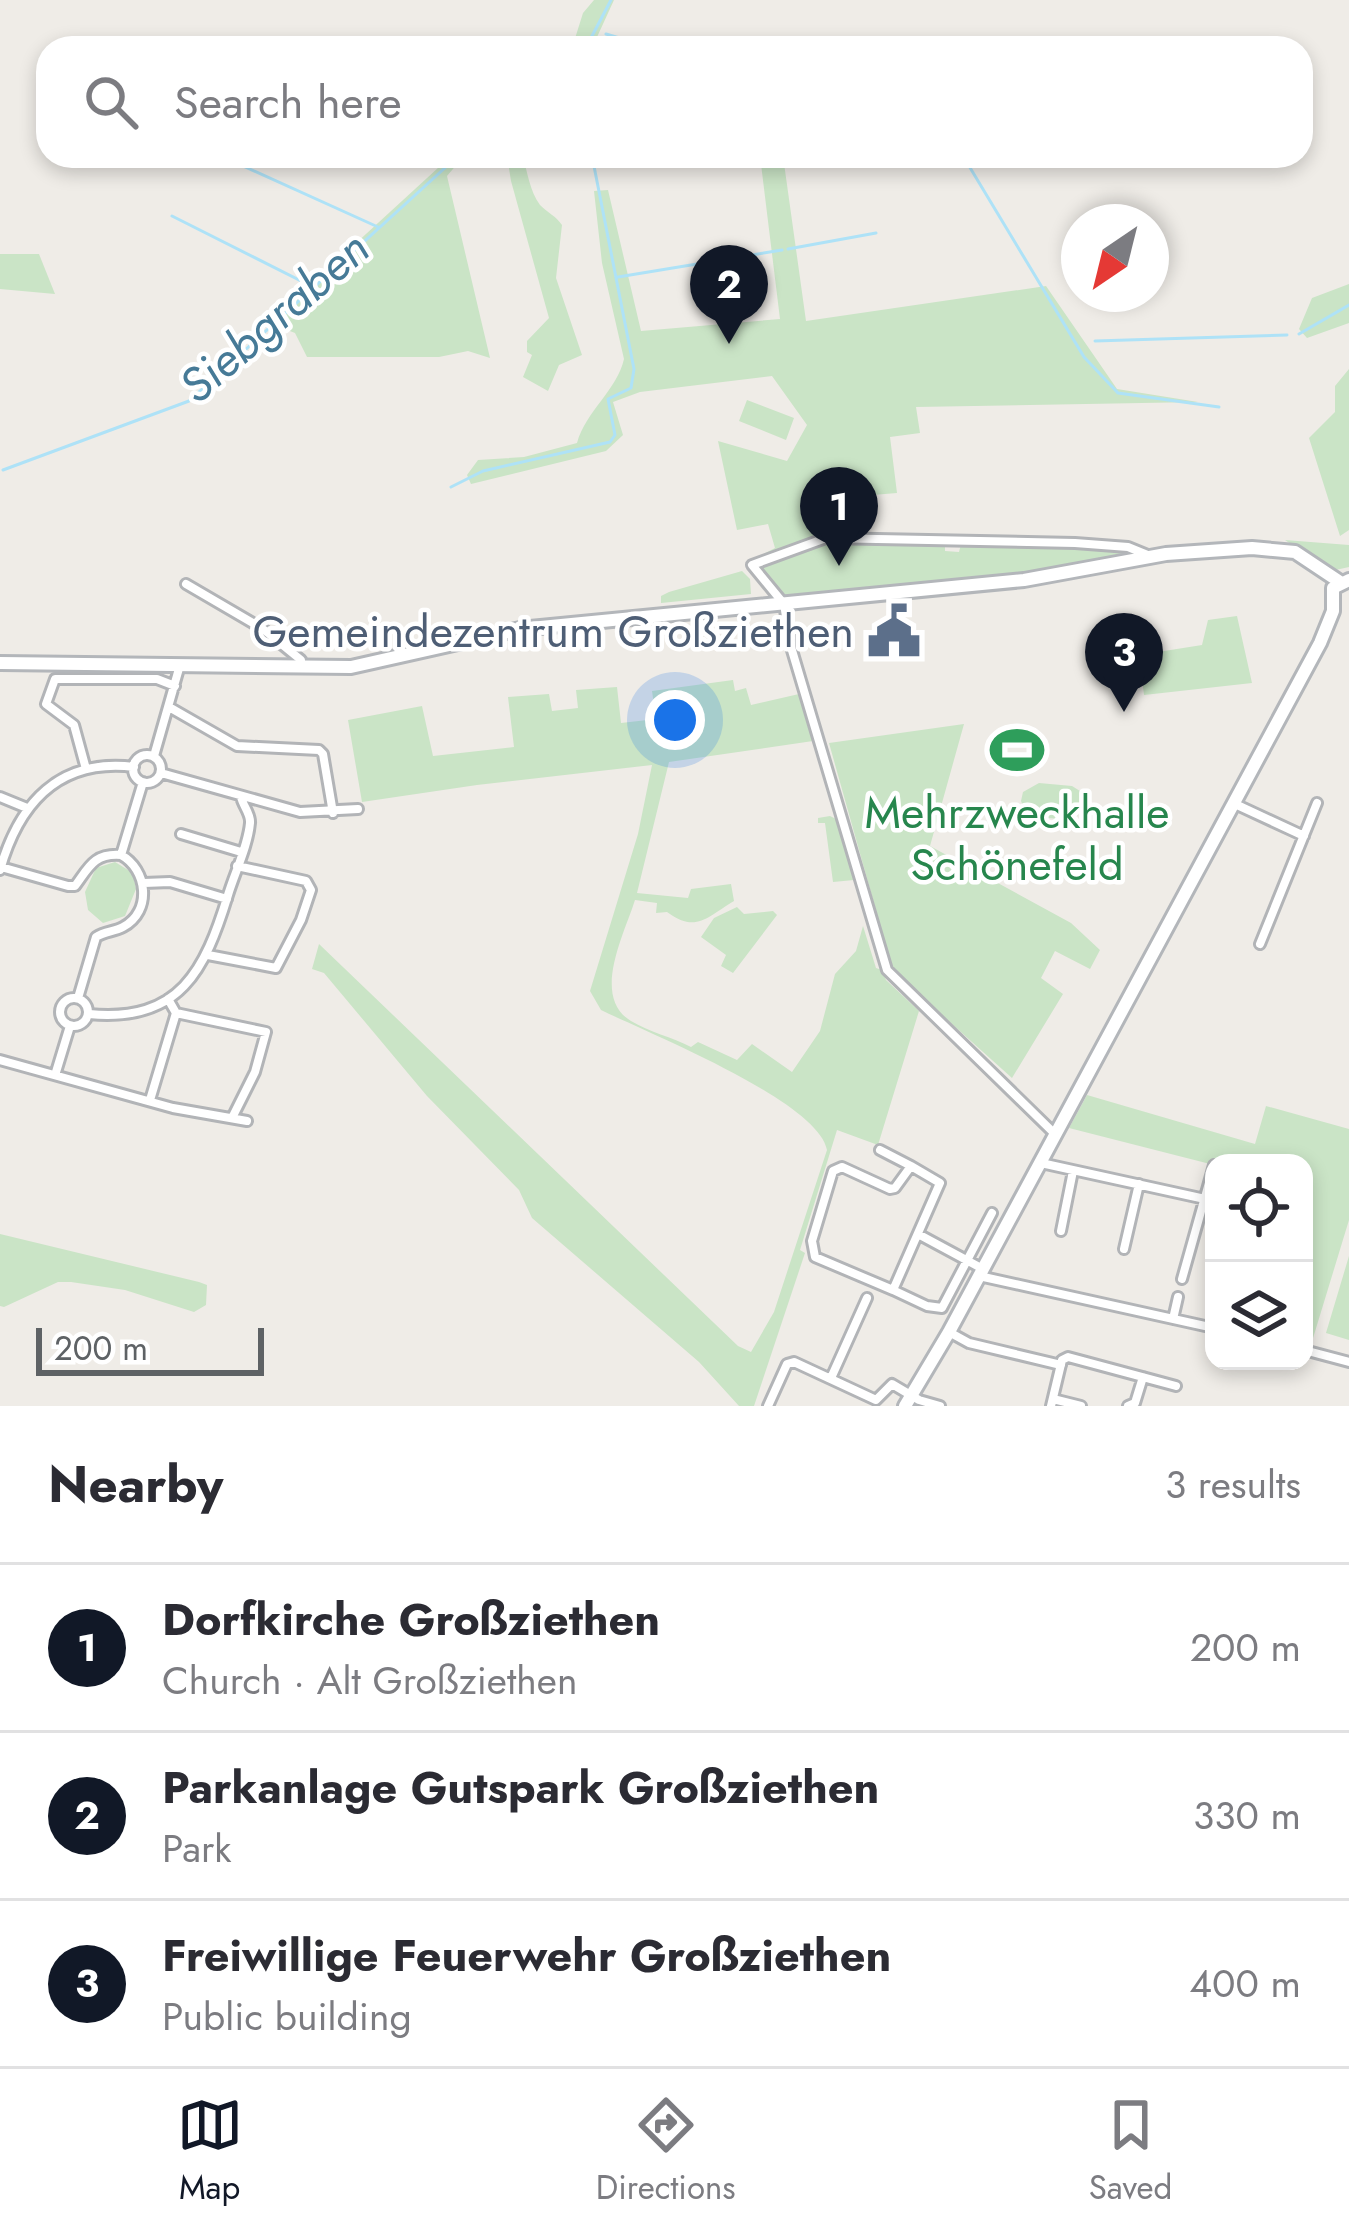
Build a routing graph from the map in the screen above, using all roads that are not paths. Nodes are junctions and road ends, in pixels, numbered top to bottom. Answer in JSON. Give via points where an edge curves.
{"nodes":[{"id":1,"x":1152,"y":557,"type":"junction"},
{"id":2,"x":1343,"y":582,"type":"edge"},
{"id":3,"x":186,"y":584,"type":"dead end"},
{"id":4,"x":784,"y":604,"type":"junction"},
{"id":5,"x":1342,"y":608,"type":"edge"},
{"id":6,"x":0,"y":663,"type":"edge"},
{"id":7,"x":181,"y":665,"type":"junction"},
{"id":8,"x":301,"y":668,"type":"junction"},
{"id":9,"x":175,"y":686,"type":"junction"},
{"id":10,"x":169,"y":707,"type":"junction"},
{"id":11,"x":154,"y":757,"type":"junction"},
{"id":12,"x":134,"y":767,"type":"junction"},
{"id":13,"x":86,"y":770,"type":"junction"},
{"id":14,"x":160,"y":773,"type":"junction"},
{"id":15,"x":143,"y":782,"type":"junction"},
{"id":16,"x":0,"y":797,"type":"edge"},
{"id":17,"x":242,"y":797,"type":"junction"},
{"id":18,"x":1317,"y":803,"type":"dead end"},
{"id":19,"x":1234,"y":804,"type":"junction"},
{"id":20,"x":268,"y":805,"type":"junction"},
{"id":21,"x":27,"y":808,"type":"junction"},
{"id":22,"x":358,"y":809,"type":"dead end"},
{"id":23,"x":333,"y":813,"type":"junction"},
{"id":24,"x":250,"y":815,"type":"junction"},
{"id":25,"x":181,"y":834,"type":"dead end"},
{"id":26,"x":1304,"y":836,"type":"junction"},
{"id":27,"x":3,"y":846,"type":"edge"},
{"id":28,"x":241,"y":852,"type":"junction"},
{"id":29,"x":121,"y":854,"type":"junction"},
{"id":30,"x":237,"y":866,"type":"junction"},
{"id":31,"x":1,"y":869,"type":"edge"},
{"id":32,"x":144,"y":883,"type":"junction"},
{"id":33,"x":226,"y":898,"type":"junction"},
{"id":34,"x":1260,"y":944,"type":"dead end"},
{"id":35,"x":208,"y":955,"type":"junction"},
{"id":36,"x":78,"y":998,"type":"junction"},
{"id":37,"x":168,"y":999,"type":"junction"},
{"id":38,"x":176,"y":1013,"type":"junction"},
{"id":39,"x":88,"y":1014,"type":"junction"},
{"id":40,"x":70,"y":1026,"type":"junction"},
{"id":41,"x":0,"y":1060,"type":"edge"},
{"id":42,"x":56,"y":1072,"type":"junction"},
{"id":43,"x":150,"y":1100,"type":"junction"},
{"id":44,"x":233,"y":1116,"type":"junction"},
{"id":45,"x":248,"y":1120,"type":"dead end"},
{"id":46,"x":1056,"y":1135,"type":"junction"},
{"id":47,"x":880,"y":1150,"type":"dead end"},
{"id":48,"x":1041,"y":1163,"type":"junction"},
{"id":49,"x":911,"y":1166,"type":"junction"},
{"id":50,"x":1073,"y":1171,"type":"junction"},
{"id":51,"x":1138,"y":1184,"type":"junction"},
{"id":52,"x":1205,"y":1196,"type":"edge"},
{"id":53,"x":1204,"y":1199,"type":"junction"},
{"id":54,"x":992,"y":1213,"type":"dead end"},
{"id":55,"x":1061,"y":1231,"type":"dead end"},
{"id":56,"x":918,"y":1234,"type":"junction"},
{"id":57,"x":1124,"y":1250,"type":"dead end"},
{"id":58,"x":967,"y":1260,"type":"junction"},
{"id":59,"x":981,"y":1272,"type":"junction"},
{"id":60,"x":1182,"y":1279,"type":"dead end"},
{"id":61,"x":893,"y":1290,"type":"junction"},
{"id":62,"x":867,"y":1298,"type":"dead end"},
{"id":63,"x":1178,"y":1298,"type":"dead end"},
{"id":64,"x":1173,"y":1320,"type":"junction"},
{"id":65,"x":1205,"y":1326,"type":"edge"},
{"id":66,"x":949,"y":1332,"type":"junction"},
{"id":67,"x":1313,"y":1352,"type":"edge"},
{"id":68,"x":1349,"y":1362,"type":"edge"},
{"id":69,"x":1061,"y":1365,"type":"junction"},
{"id":70,"x":1143,"y":1377,"type":"junction"},
{"id":71,"x":831,"y":1378,"type":"junction"},
{"id":72,"x":1176,"y":1386,"type":"dead end"},
{"id":73,"x":908,"y":1401,"type":"edge"},
{"id":74,"x":1052,"y":1402,"type":"edge"},
{"id":75,"x":768,"y":1406,"type":"edge"},
{"id":76,"x":940,"y":1406,"type":"edge"},
{"id":77,"x":1081,"y":1406,"type":"edge"},
{"id":78,"x":1128,"y":1406,"type":"edge"}],
"edges":[{"from":1,"to":2,"type":"street","via":[[1277,548]]},
{"from":1,"to":4,"type":"street","via":[[1024,580]]},
{"from":1,"to":4,"type":"street","via":[[1075,543],[826,538],[752,565]]},
{"from":2,"to":5,"type":"street"},
{"from":3,"to":8,"type":"street","via":[[262,628]]},
{"from":4,"to":8,"type":"street","via":[[520,629],[351,667]]},
{"from":4,"to":46,"type":"street","via":[[887,970]]},
{"from":5,"to":19,"type":"street"},
{"from":6,"to":7,"type":"street"},
{"from":7,"to":8,"type":"street"},
{"from":7,"to":9,"type":"street"},
{"from":9,"to":10,"type":"street"},
{"from":9,"to":13,"type":"street","via":[[55,679],[46,704],[74,725]]},
{"from":10,"to":11,"type":"street"},
{"from":10,"to":23,"type":"street","via":[[237,746],[319,750]]},
{"from":11,"to":12,"type":"street"},
{"from":11,"to":14,"type":"street"},
{"from":12,"to":13,"type":"street"},
{"from":12,"to":15,"type":"street"},
{"from":13,"to":21,"type":"street"},
{"from":14,"to":15,"type":"street"},
{"from":14,"to":17,"type":"street"},
{"from":15,"to":29,"type":"street"},
{"from":16,"to":21,"type":"street"},
{"from":17,"to":20,"type":"street"},
{"from":17,"to":24,"type":"street"},
{"from":18,"to":26,"type":"street"},
{"from":19,"to":26,"type":"street"},
{"from":19,"to":46,"type":"street"},
{"from":20,"to":23,"type":"street"},
{"from":20,"to":24,"type":"street"},
{"from":21,"to":27,"type":"street"},
{"from":22,"to":23,"type":"street"},
{"from":24,"to":28,"type":"street"},
{"from":25,"to":28,"type":"street"},
{"from":26,"to":34,"type":"street"},
{"from":27,"to":31,"type":"street"},
{"from":28,"to":30,"type":"street"},
{"from":29,"to":31,"type":"street","via":[[95,859],[75,886]]},
{"from":29,"to":32,"type":"street"},
{"from":30,"to":33,"type":"street"},
{"from":30,"to":35,"type":"street","via":[[311,884],[301,920],[282,969]]},
{"from":32,"to":33,"type":"street"},
{"from":32,"to":36,"type":"street","via":[[134,919],[96,937]]},
{"from":33,"to":35,"type":"street"},
{"from":35,"to":37,"type":"street"},
{"from":36,"to":39,"type":"street"},
{"from":36,"to":40,"type":"street","via":[[60,1010]]},
{"from":37,"to":38,"type":"street"},
{"from":37,"to":39,"type":"street","via":[[118,1015]]},
{"from":38,"to":43,"type":"street"},
{"from":38,"to":44,"type":"street","via":[[268,1030]]},
{"from":39,"to":40,"type":"street"},
{"from":40,"to":42,"type":"street"},
{"from":41,"to":42,"type":"street"},
{"from":42,"to":43,"type":"street"},
{"from":43,"to":44,"type":"street"},
{"from":44,"to":45,"type":"street"},
{"from":46,"to":48,"type":"street"},
{"from":47,"to":49,"type":"street"},
{"from":48,"to":50,"type":"street"},
{"from":48,"to":59,"type":"street"},
{"from":49,"to":56,"type":"street","via":[[940,1184]]},
{"from":49,"to":61,"type":"street","via":[[890,1189],[842,1167],[833,1171],[812,1241],[815,1257]]},
{"from":50,"to":51,"type":"street"},
{"from":50,"to":55,"type":"street"},
{"from":51,"to":53,"type":"street"},
{"from":51,"to":57,"type":"street"},
{"from":52,"to":53,"type":"street"},
{"from":53,"to":60,"type":"street"},
{"from":54,"to":58,"type":"street"},
{"from":56,"to":58,"type":"street"},
{"from":56,"to":61,"type":"street"},
{"from":58,"to":59,"type":"street"},
{"from":58,"to":61,"type":"street","via":[[938,1310]]},
{"from":59,"to":64,"type":"street"},
{"from":59,"to":66,"type":"street"},
{"from":62,"to":71,"type":"street"},
{"from":63,"to":64,"type":"street"},
{"from":64,"to":65,"type":"street"},
{"from":66,"to":69,"type":"street"},
{"from":66,"to":73,"type":"street"},
{"from":67,"to":68,"type":"street"},
{"from":69,"to":70,"type":"street","via":[[1068,1357]]},
{"from":69,"to":74,"type":"street"},
{"from":70,"to":72,"type":"street"},
{"from":70,"to":78,"type":"street"},
{"from":71,"to":73,"type":"street","via":[[877,1400],[892,1384]]},
{"from":71,"to":75,"type":"street","via":[[787,1364]]},
{"from":73,"to":76,"type":"street"},
{"from":74,"to":77,"type":"street"}]}
